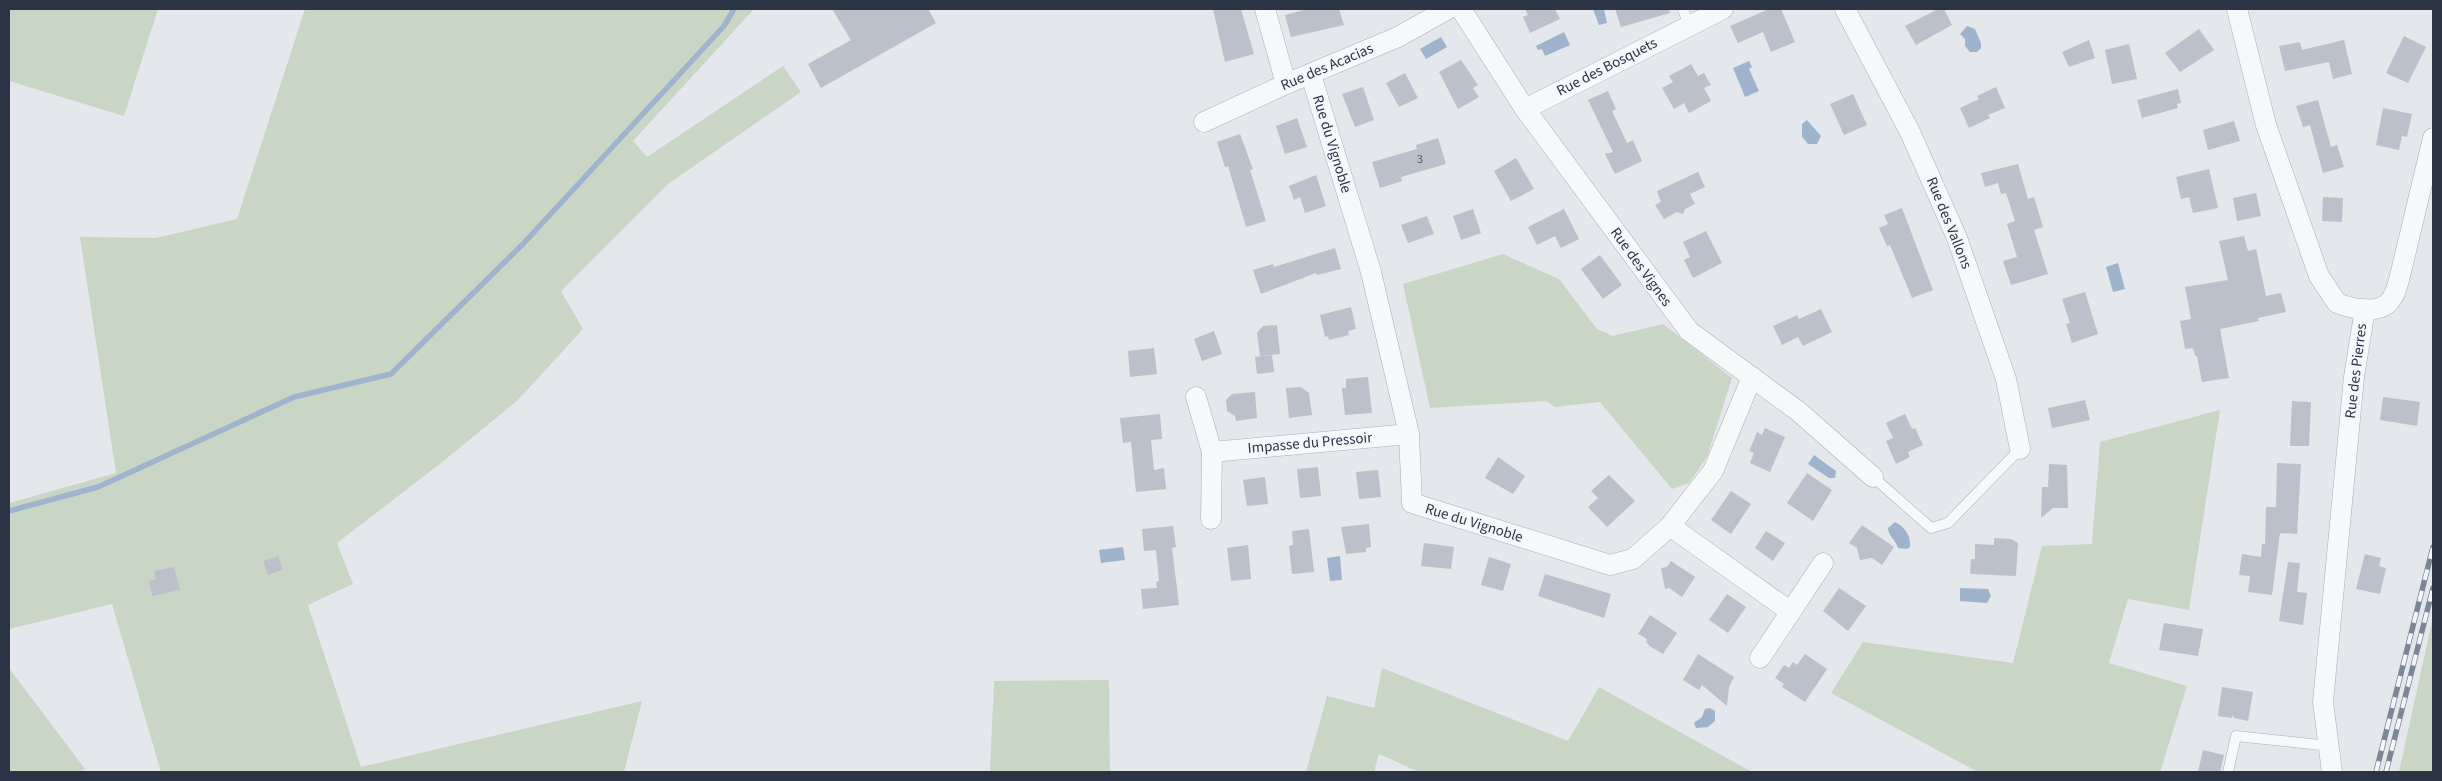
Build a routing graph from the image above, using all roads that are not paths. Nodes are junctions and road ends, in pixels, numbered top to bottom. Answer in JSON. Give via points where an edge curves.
{"nodes":[{"id":1,"x":1265,"y":9,"type":"edge"},
{"id":2,"x":1448,"y":9,"type":"edge"},
{"id":3,"x":1461,"y":9,"type":"edge"},
{"id":4,"x":1722,"y":9,"type":"edge"},
{"id":5,"x":1846,"y":9,"type":"edge"},
{"id":6,"x":2237,"y":9,"type":"edge"},
{"id":7,"x":1686,"y":18,"type":"edge"},
{"id":8,"x":1311,"y":75,"type":"junction"},
{"id":9,"x":1286,"y":84,"type":"junction"},
{"id":10,"x":1525,"y":108,"type":"junction"},
{"id":11,"x":1204,"y":122,"type":"dead end"},
{"id":12,"x":2433,"y":138,"type":"edge"},
{"id":13,"x":2365,"y":309,"type":"junction"},
{"id":14,"x":1752,"y":377,"type":"junction"},
{"id":15,"x":1196,"y":397,"type":"dead end"},
{"id":16,"x":1409,"y":434,"type":"junction"},
{"id":17,"x":2020,"y":449,"type":"joint"},
{"id":18,"x":1212,"y":452,"type":"junction"},
{"id":19,"x":1872,"y":477,"type":"joint"},
{"id":20,"x":1211,"y":519,"type":"dead end"},
{"id":21,"x":1670,"y":526,"type":"junction"},
{"id":22,"x":1823,"y":563,"type":"dead end"},
{"id":23,"x":1791,"y":612,"type":"junction"},
{"id":24,"x":1760,"y":658,"type":"dead end"},
{"id":25,"x":2330,"y":746,"type":"junction"},
{"id":26,"x":2228,"y":772,"type":"edge"},
{"id":27,"x":2332,"y":772,"type":"edge"}],
"edges":[{"from":1,"to":9,"type":"street"},
{"from":2,"to":8,"type":"street","name":"Rue des Acacias","via":[[1398,38]]},
{"from":3,"to":10,"type":"street","name":"Rue des Vignes"},
{"from":4,"to":7,"type":"street","name":"Rue des Bosquets"},
{"from":5,"to":17,"type":"street","name":"Rue des Vallons","via":[[1910,132],[1957,238],[2006,379]]},
{"from":6,"to":13,"type":"street","name":"Rue des Pierres","via":[[2266,125],[2319,276],[2337,303]]},
{"from":7,"to":10,"type":"street","name":"Rue des Bosquets"},
{"from":8,"to":9,"type":"street","name":"Rue des Acacias"},
{"from":8,"to":16,"type":"street","name":"Rue du Vignoble","via":[[1371,272]]},
{"from":9,"to":11,"type":"street","name":"Rue des Acacias"},
{"from":10,"to":14,"type":"street","name":"Rue des Vignes","via":[[1689,331]]},
{"from":12,"to":13,"type":"street","via":[[2392,300],[2383,307]]},
{"from":13,"to":25,"type":"street","name":"Rue des Pierres","via":[[2354,377],[2323,702]]},
{"from":14,"to":19,"type":"street","name":"Rue des Vignes","via":[[1798,411]]},
{"from":14,"to":21,"type":"street","name":"Rue du Vignoble","via":[[1714,471]]},
{"from":15,"to":18,"type":"street"},
{"from":16,"to":18,"type":"street","name":"Impasse du Pressoir"},
{"from":16,"to":21,"type":"street","name":"Rue du Vignoble","via":[[1412,503],[1610,565],[1633,559]]},
{"from":17,"to":19,"type":"lane","via":[[1948,522],[1932,528]]},
{"from":18,"to":20,"type":"street"},
{"from":21,"to":23,"type":"street"},
{"from":22,"to":23,"type":"street"},
{"from":23,"to":24,"type":"street"},
{"from":25,"to":26,"type":"lane","via":[[2236,736]]},
{"from":25,"to":27,"type":"street","name":"Rue des Pierres"}]}
